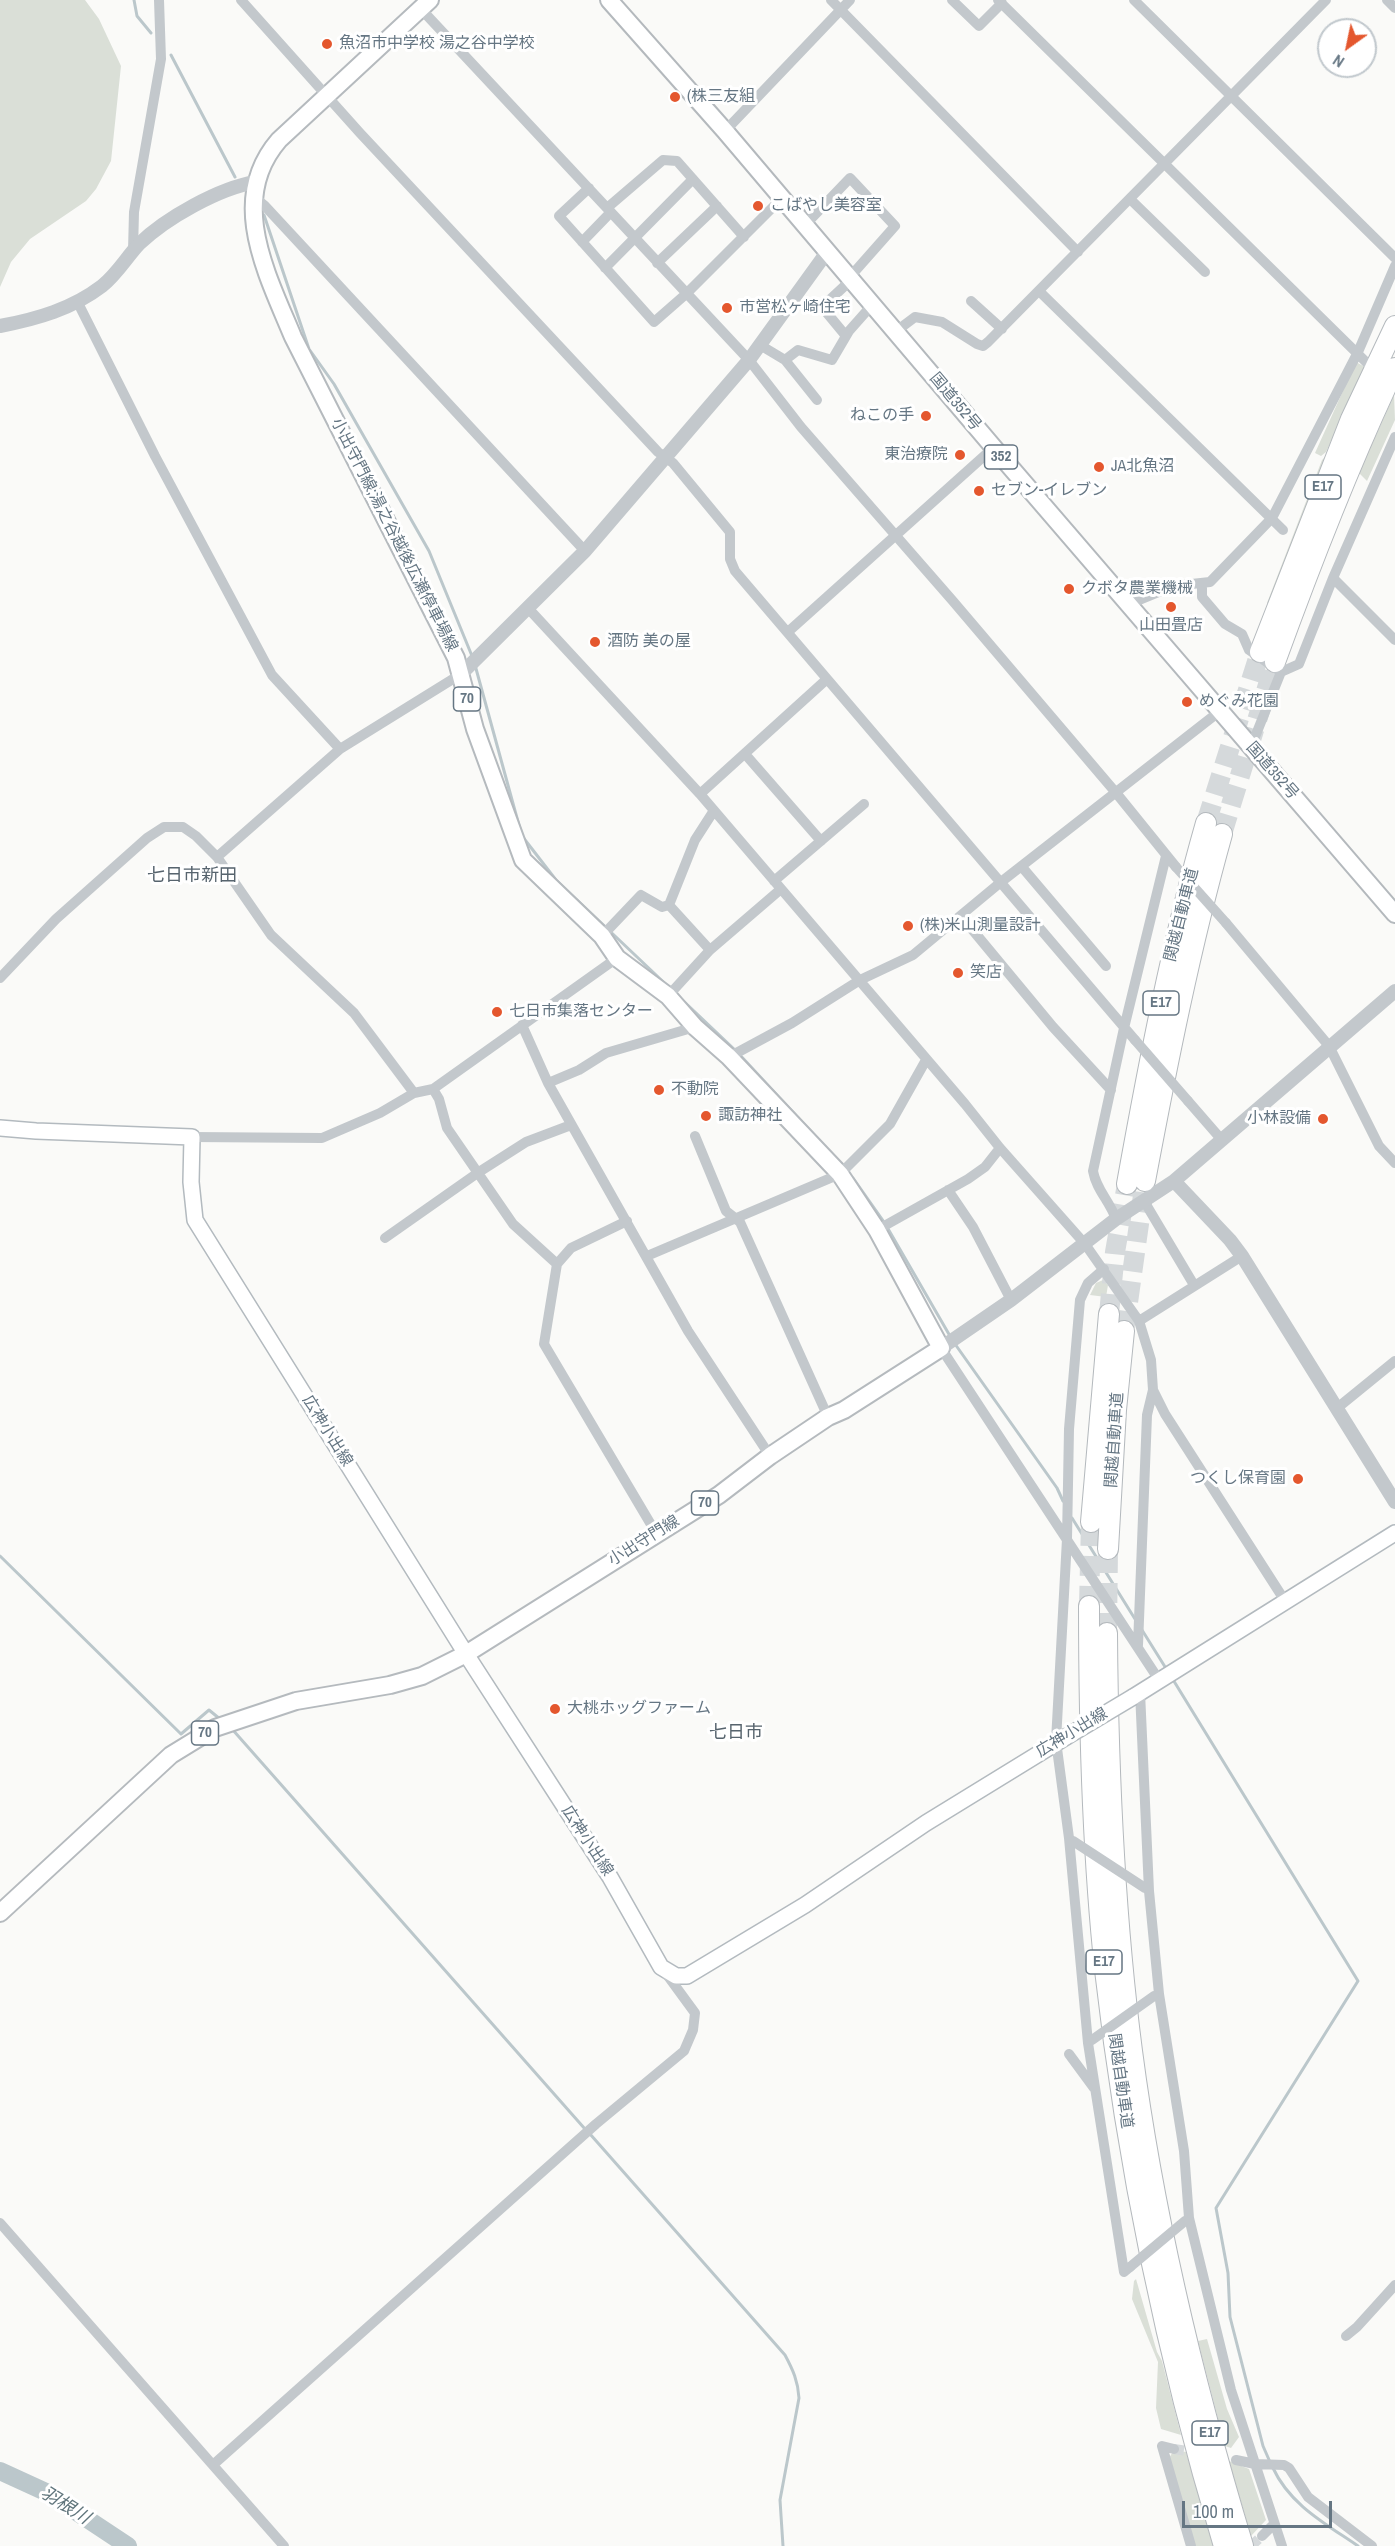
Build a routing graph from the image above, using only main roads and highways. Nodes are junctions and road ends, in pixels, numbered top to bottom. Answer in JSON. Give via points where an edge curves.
{"nodes":[{"id":1,"x":609,"y":0,"type":"edge"},
{"id":2,"x":425,"y":5,"type":"edge"},
{"id":3,"x":1395,"y":326,"type":"edge"},
{"id":4,"x":1395,"y":368,"type":"edge"},
{"id":5,"x":1214,"y":828,"type":"tunnel mouth"},
{"id":6,"x":1394,"y":912,"type":"edge"},
{"id":7,"x":0,"y":1128,"type":"edge"},
{"id":8,"x":1136,"y":1182,"type":"tunnel mouth"},
{"id":9,"x":1109,"y":1314,"type":"tunnel mouth"},
{"id":10,"x":1132,"y":1326,"type":"tunnel mouth"},
{"id":11,"x":941,"y":1348,"type":"joint"},
{"id":12,"x":1091,"y":1522,"type":"tunnel mouth"},
{"id":13,"x":1395,"y":1533,"type":"edge"},
{"id":14,"x":1108,"y":1549,"type":"tunnel mouth"},
{"id":15,"x":1089,"y":1606,"type":"tunnel mouth"},
{"id":16,"x":1107,"y":1633,"type":"tunnel mouth"},
{"id":17,"x":466,"y":1654,"type":"junction"},
{"id":18,"x":0,"y":1913,"type":"edge"},
{"id":19,"x":1224,"y":2546,"type":"edge"},
{"id":20,"x":1243,"y":2546,"type":"edge"}],
"edges":[{"from":1,"to":6,"type":"main road","name":"国道352号","number":"352"},
{"from":2,"to":11,"type":"main road","name":"小出守門線;湯之谷越後広瀬停車場線","number":"70","via":[[326,95],[269,151],[261,165],[253,200],[255,225],[263,258],[293,337],[451,648],[475,729],[523,860],[602,936],[617,958],[668,996],[840,1174],[877,1230]]},
{"from":3,"to":4,"type":"highway","number":"E17","via":[[1351,419],[1272,662]]},
{"from":5,"to":8,"type":"highway","name":"関越自動車道","number":"E17","via":[[1182,906],[1157,1020]]},
{"from":7,"to":17,"type":"main road","name":"広神小出線","via":[[192,1137],[195,1220]]},
{"from":9,"to":12,"type":"highway","name":"関越自動車道"},
{"from":10,"to":14,"type":"highway","name":"関越自動車道","via":[[1116,1410]]},
{"from":11,"to":17,"type":"main road","name":"小出守門線","number":"70","via":[[828,1417],[719,1495]]},
{"from":13,"to":17,"type":"main road","name":"広神小出線","bridge":true,"via":[[687,1976],[676,1976],[662,1967],[610,1877]]},
{"from":15,"to":19,"type":"highway","name":"関越自動車道","number":"E17","via":[[1097,1873],[1116,2059],[1162,2314]]},
{"from":16,"to":20,"type":"highway","name":"関越自動車道","number":"E17","via":[[1110,1789],[1132,2052],[1159,2213],[1182,2319],[1200,2398]]},
{"from":17,"to":18,"type":"main road","number":"70","via":[[422,1676],[297,1701],[214,1728],[171,1755]]}]}
